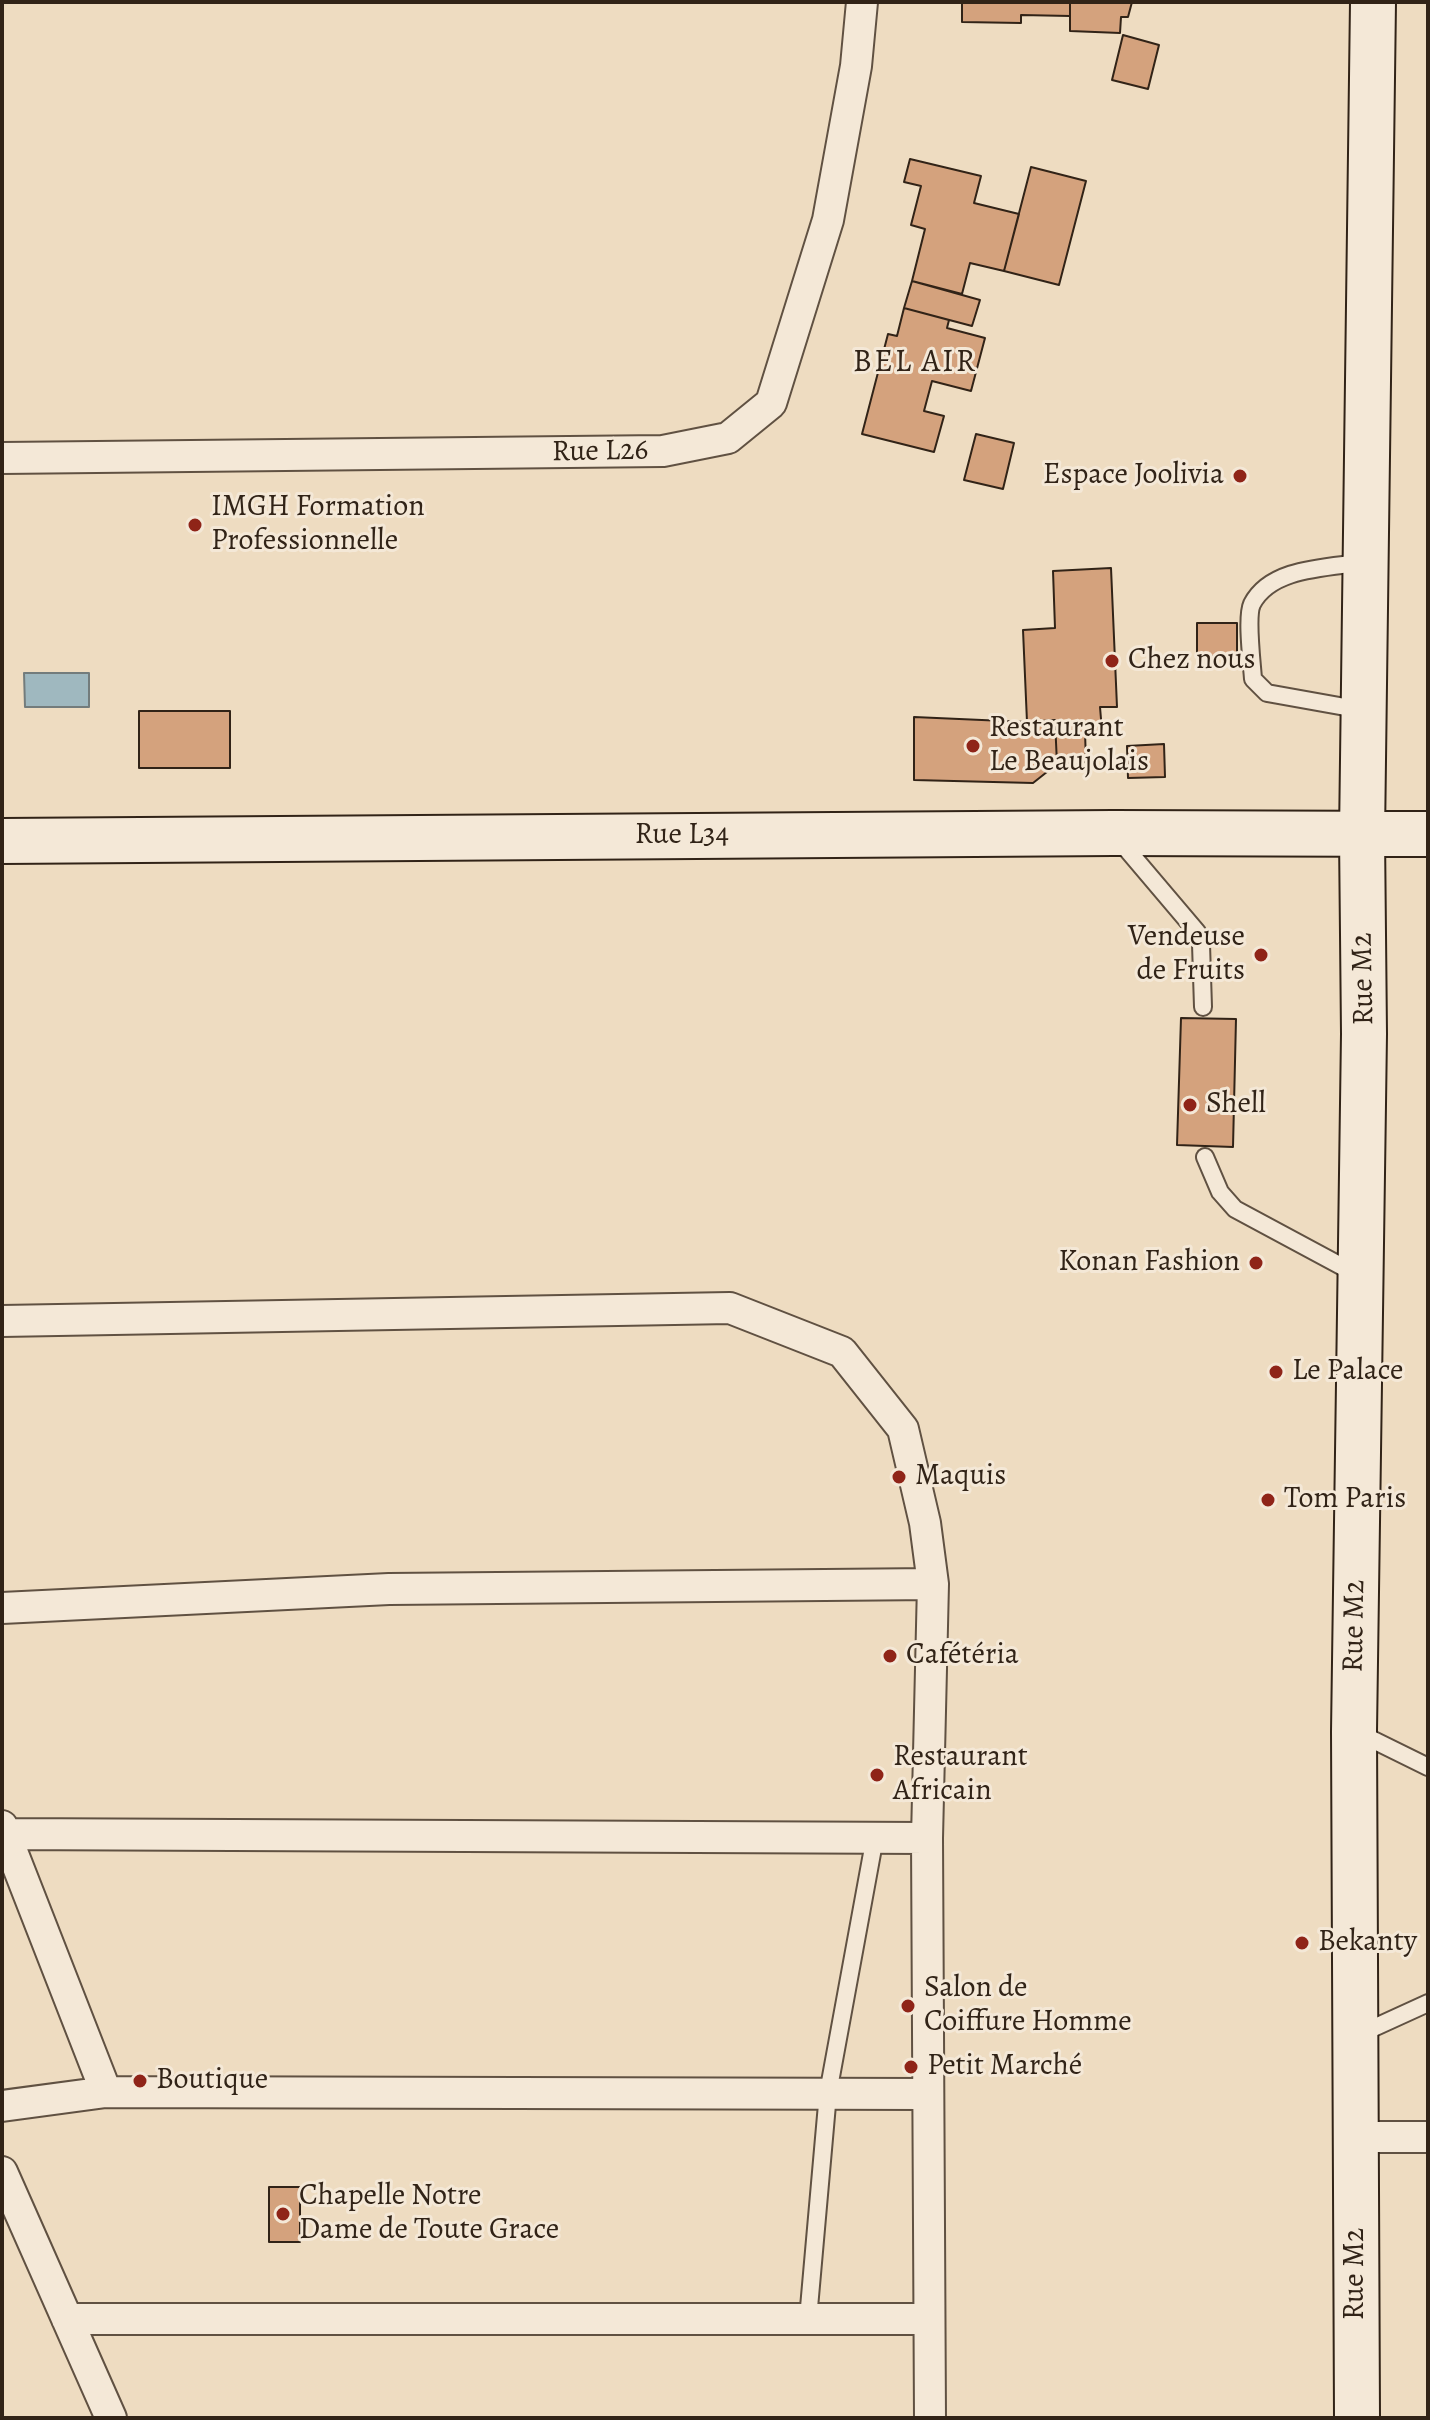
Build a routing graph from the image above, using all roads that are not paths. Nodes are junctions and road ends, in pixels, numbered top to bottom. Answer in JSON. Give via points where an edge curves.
{"nodes":[{"id":1,"x":862,"y":2,"type":"edge"},
{"id":2,"x":1373,"y":2,"type":"edge"},
{"id":3,"x":2,"y":458,"type":"edge"},
{"id":4,"x":1366,"y":562,"type":"junction"},
{"id":5,"x":1364,"y":711,"type":"junction"},
{"id":6,"x":1113,"y":833,"type":"junction"},
{"id":7,"x":1428,"y":834,"type":"edge"},
{"id":8,"x":1362,"y":835,"type":"junction"},
{"id":9,"x":2,"y":841,"type":"edge"},
{"id":10,"x":1203,"y":1007,"type":"dead end"},
{"id":11,"x":1205,"y":1157,"type":"dead end"},
{"id":12,"x":1359,"y":1276,"type":"junction"},
{"id":13,"x":2,"y":1321,"type":"edge"},
{"id":14,"x":933,"y":1584,"type":"junction"},
{"id":15,"x":2,"y":1608,"type":"edge"},
{"id":16,"x":1354,"y":1731,"type":"junction"},
{"id":17,"x":1428,"y":1767,"type":"edge"},
{"id":18,"x":3,"y":1831,"type":"edge"},
{"id":19,"x":875,"y":1837,"type":"junction"},
{"id":20,"x":927,"y":1838,"type":"junction"},
{"id":21,"x":1428,"y":2003,"type":"edge"},
{"id":22,"x":1353,"y":2038,"type":"junction"},
{"id":23,"x":106,"y":2092,"type":"junction"},
{"id":24,"x":828,"y":2093,"type":"junction"},
{"id":25,"x":927,"y":2094,"type":"junction"},
{"id":26,"x":2,"y":2106,"type":"edge"},
{"id":27,"x":1355,"y":2137,"type":"junction"},
{"id":28,"x":1428,"y":2137,"type":"edge"},
{"id":29,"x":2,"y":2172,"type":"edge"},
{"id":30,"x":67,"y":2319,"type":"junction"},
{"id":31,"x":808,"y":2319,"type":"junction"},
{"id":32,"x":929,"y":2319,"type":"junction"},
{"id":33,"x":111,"y":2418,"type":"edge"},
{"id":34,"x":930,"y":2418,"type":"edge"},
{"id":35,"x":1357,"y":2418,"type":"edge"}],
"edges":[{"from":1,"to":3,"type":"street","name":"Rue L26","via":[[828,220],[771,403],[728,438],[663,451]]},
{"from":2,"to":4,"type":"main road","name":"Rue M2"},
{"from":4,"to":5,"type":"main road","name":"Rue M2"},
{"from":4,"to":5,"type":"lane","via":[[1270,582],[1251,606],[1250,644],[1253,679],[1267,693]]},
{"from":5,"to":8,"type":"main road","name":"Rue M2"},
{"from":6,"to":8,"type":"main road","name":"Rue L34"},
{"from":6,"to":9,"type":"main road","name":"Rue L34"},
{"from":6,"to":10,"type":"lane","via":[[1197,932]]},
{"from":7,"to":8,"type":"main road","name":"Rue L34"},
{"from":8,"to":12,"type":"main road","name":"Rue M2"},
{"from":11,"to":12,"type":"lane","via":[[1220,1192],[1235,1209]]},
{"from":12,"to":16,"type":"main road","name":"Rue M2"},
{"from":13,"to":14,"type":"street","via":[[730,1308],[842,1352],[903,1429]]},
{"from":14,"to":15,"type":"street","via":[[389,1589]]},
{"from":14,"to":20,"type":"street"},
{"from":16,"to":17,"type":"lane"},
{"from":16,"to":22,"type":"main road","name":"Rue M2"},
{"from":18,"to":19,"type":"street"},
{"from":18,"to":23,"type":"street"},
{"from":19,"to":20,"type":"street"},
{"from":19,"to":24,"type":"lane"},
{"from":20,"to":25,"type":"street"},
{"from":21,"to":22,"type":"lane"},
{"from":22,"to":27,"type":"main road","name":"Rue M2"},
{"from":23,"to":24,"type":"street"},
{"from":23,"to":26,"type":"street"},
{"from":24,"to":25,"type":"street"},
{"from":24,"to":31,"type":"lane"},
{"from":25,"to":32,"type":"street"},
{"from":27,"to":28,"type":"street"},
{"from":27,"to":35,"type":"main road","name":"Rue M2"},
{"from":29,"to":30,"type":"street"},
{"from":30,"to":31,"type":"street"},
{"from":30,"to":33,"type":"street"},
{"from":31,"to":32,"type":"street"},
{"from":32,"to":34,"type":"street"}]}
